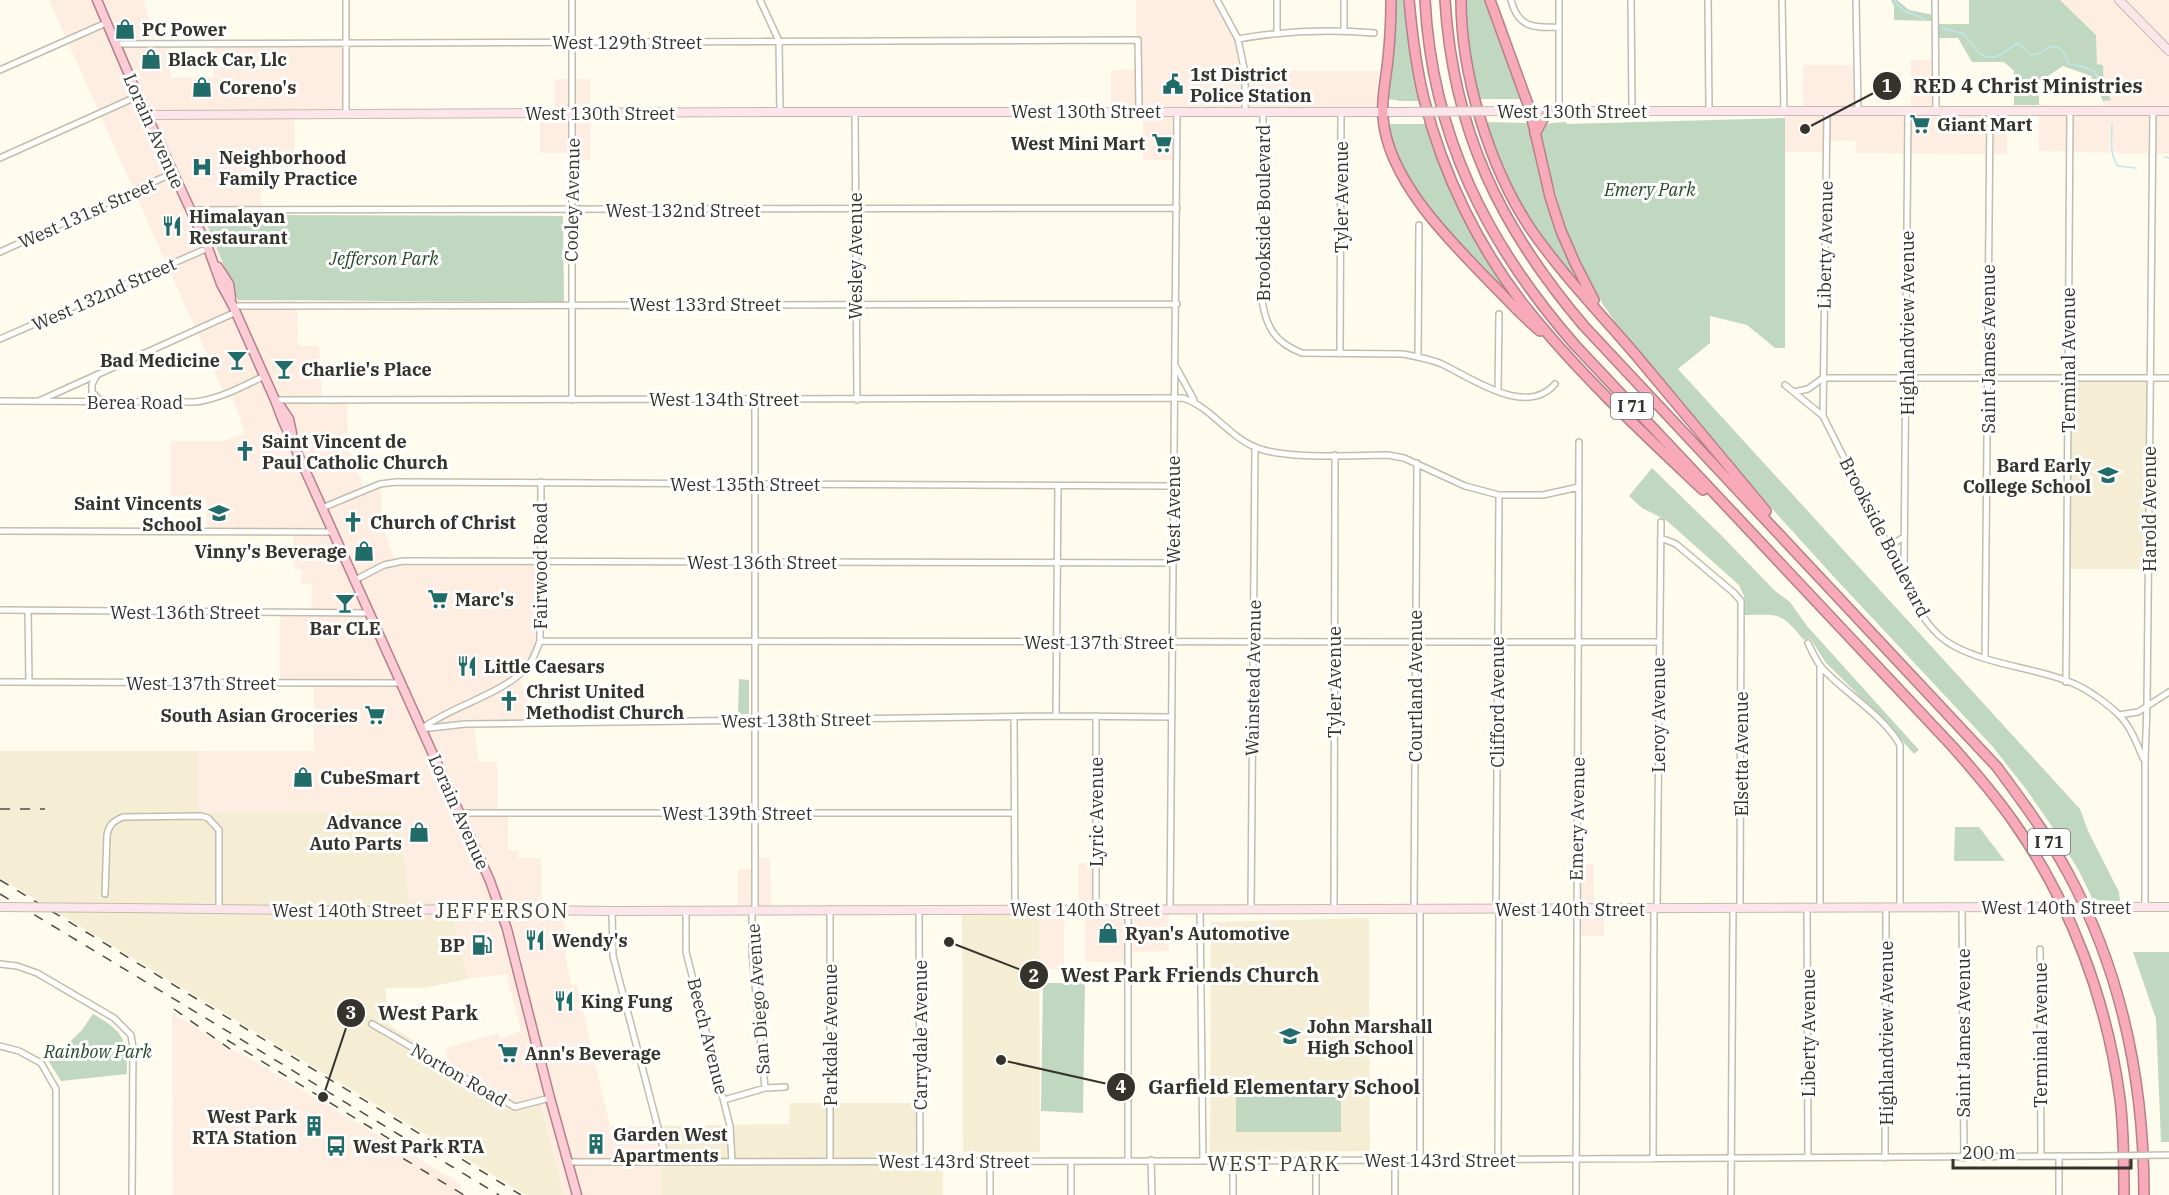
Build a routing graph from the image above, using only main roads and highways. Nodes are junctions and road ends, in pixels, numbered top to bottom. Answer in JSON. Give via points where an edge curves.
{"nodes":[{"id":1,"x":97,"y":0,"type":"edge"},
{"id":2,"x":1390,"y":0,"type":"edge"},
{"id":3,"x":1409,"y":0,"type":"edge"},
{"id":4,"x":1425,"y":0,"type":"edge"},
{"id":5,"x":1445,"y":0,"type":"edge"},
{"id":6,"x":1461,"y":0,"type":"edge"},
{"id":7,"x":1490,"y":0,"type":"edge"},
{"id":8,"x":2121,"y":1,"type":"edge"},
{"id":9,"x":2169,"y":51,"type":"edge"},
{"id":10,"x":1530,"y":110,"type":"junction"},
{"id":11,"x":1548,"y":110,"type":"junction"},
{"id":12,"x":2169,"y":111,"type":"edge"},
{"id":13,"x":1382,"y":112,"type":"junction"},
{"id":14,"x":147,"y":116,"type":"junction"},
{"id":15,"x":1535,"y":134,"type":"junction"},
{"id":16,"x":1606,"y":320,"type":"junction"},
{"id":17,"x":1566,"y":354,"type":"junction"},
{"id":18,"x":1772,"y":555,"type":"junction"},
{"id":19,"x":1806,"y":563,"type":"junction"},
{"id":20,"x":0,"y":907,"type":"edge"},
{"id":21,"x":2169,"y":907,"type":"edge"},
{"id":22,"x":501,"y":910,"type":"junction"},
{"id":23,"x":2124,"y":1148,"type":"junction"},
{"id":24,"x":577,"y":1195,"type":"edge"},
{"id":25,"x":2119,"y":1195,"type":"edge"},
{"id":26,"x":2124,"y":1195,"type":"edge"},
{"id":27,"x":2144,"y":1195,"type":"edge"}],
"edges":[{"from":1,"to":14,"type":"main road","name":"Lorain Avenue"},
{"from":2,"to":13,"type":"highway"},
{"from":3,"to":17,"type":"highway","via":[[1424,98],[1460,200],[1509,284]]},
{"from":4,"to":18,"type":"highway","number":"I 71","via":[[1432,68],[1449,133],[1474,196],[1504,253],[1575,345]]},
{"from":5,"to":19,"type":"highway","number":"I 71","via":[[1453,70],[1471,136],[1495,196],[1524,247],[1584,326]]},
{"from":6,"to":16,"type":"highway","via":[[1471,83],[1500,171],[1531,229]]},
{"from":7,"to":10,"type":"highway"},
{"from":8,"to":9,"type":"main road"},
{"from":10,"to":11,"type":"main road","name":"West 130th Street"},
{"from":10,"to":13,"type":"main road","name":"West 130th Street","bridge":true},
{"from":10,"to":15,"type":"highway"},
{"from":11,"to":12,"type":"main road","name":"West 130th Street"},
{"from":11,"to":15,"type":"highway"},
{"from":13,"to":14,"type":"main road","name":"West 130th Street"},
{"from":13,"to":17,"type":"highway","via":[[1396,162],[1427,212],[1528,321]]},
{"from":14,"to":22,"type":"main road","name":"Lorain Avenue"},
{"from":15,"to":16,"type":"highway","via":[[1560,231]]},
{"from":16,"to":19,"type":"highway"},
{"from":17,"to":18,"type":"highway"},
{"from":18,"to":23,"type":"highway","number":"I 71","via":[[1981,780],[2040,863],[2084,956],[2103,1012],[2120,1100]]},
{"from":19,"to":27,"type":"highway","number":"I 71","via":[[1996,767],[2068,873],[2106,959],[2129,1036],[2139,1097]]},
{"from":20,"to":22,"type":"main road","name":"West 140th Street","bridge":true},
{"from":21,"to":22,"type":"main road","name":"West 140th Street","bridge":true},
{"from":22,"to":24,"type":"main road","name":"Lorain Avenue"},
{"from":23,"to":25,"type":"highway"},
{"from":23,"to":26,"type":"highway","number":"I 71"}]}
